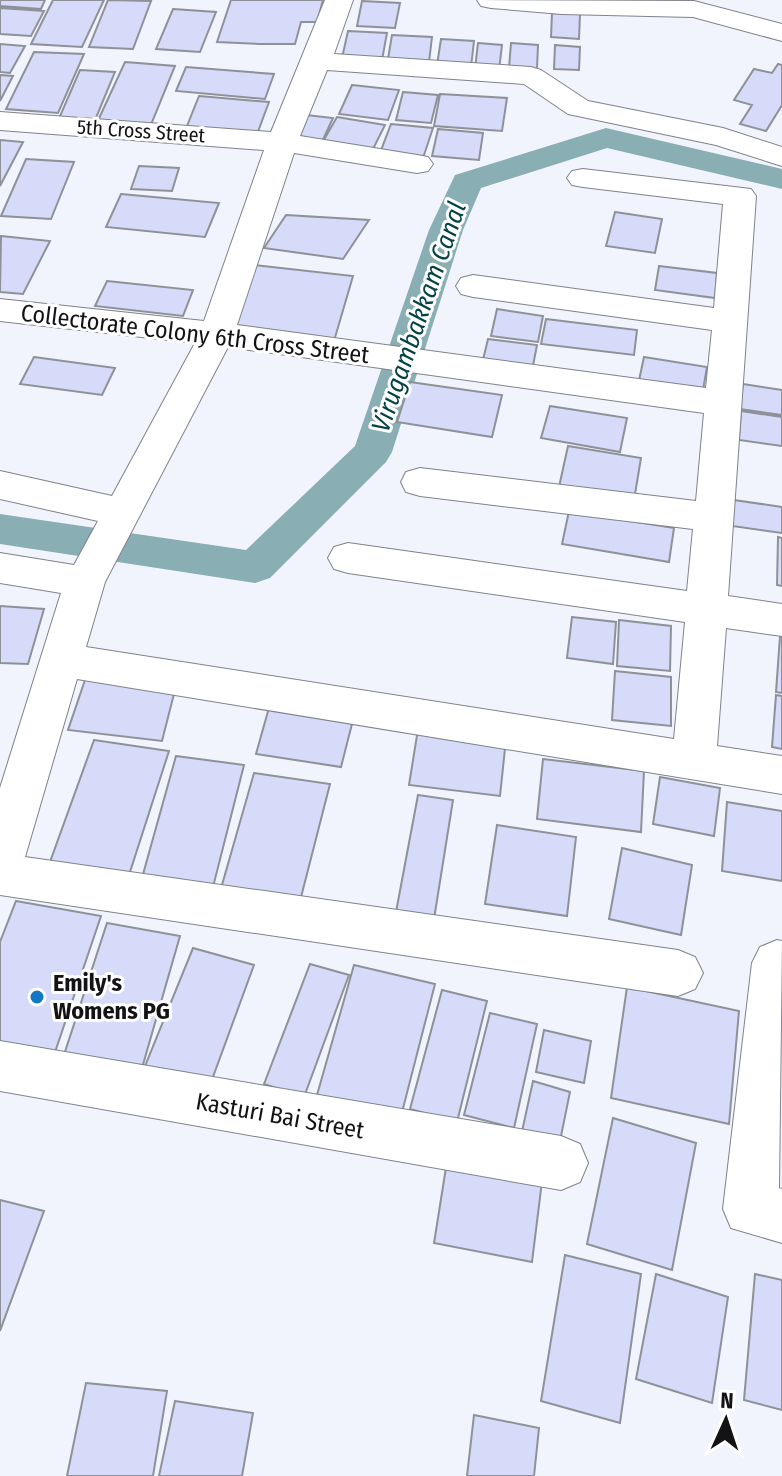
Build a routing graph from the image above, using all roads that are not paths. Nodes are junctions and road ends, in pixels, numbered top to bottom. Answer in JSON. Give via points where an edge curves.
{"nodes":[{"id":1,"x":339,"y":0,"type":"edge"},
{"id":2,"x":491,"y":0,"type":"edge"},
{"id":3,"x":782,"y":33,"type":"edge"},
{"id":4,"x":317,"y":61,"type":"junction"},
{"id":5,"x":0,"y":121,"type":"edge"},
{"id":6,"x":282,"y":142,"type":"junction"},
{"id":7,"x":782,"y":157,"type":"edge"},
{"id":8,"x":417,"y":164,"type":"dead end"},
{"id":9,"x":583,"y":178,"type":"dead end"},
{"id":10,"x":473,"y":286,"type":"dead end"},
{"id":11,"x":0,"y":310,"type":"edge"},
{"id":12,"x":730,"y":321,"type":"junction"},
{"id":13,"x":217,"y":334,"type":"junction"},
{"id":14,"x":723,"y":403,"type":"junction"},
{"id":15,"x":420,"y":482,"type":"dead end"},
{"id":16,"x":0,"y":485,"type":"edge"},
{"id":17,"x":121,"y":512,"type":"junction"},
{"id":18,"x":714,"y":517,"type":"junction"},
{"id":19,"x":348,"y":558,"type":"dead end"},
{"id":20,"x":0,"y":568,"type":"edge"},
{"id":21,"x":85,"y":582,"type":"junction"},
{"id":22,"x":706,"y":609,"type":"junction"},
{"id":23,"x":782,"y":620,"type":"edge"},
{"id":24,"x":61,"y":660,"type":"junction"},
{"id":25,"x":694,"y":760,"type":"junction"},
{"id":26,"x":782,"y":775,"type":"edge"},
{"id":27,"x":0,"y":863,"type":"edge"},
{"id":28,"x":0,"y":874,"type":"edge"},
{"id":29,"x":782,"y":964,"type":"edge"},
{"id":30,"x":678,"y":973,"type":"dead end"},
{"id":31,"x":0,"y":1066,"type":"edge"},
{"id":32,"x":561,"y":1163,"type":"dead end"},
{"id":33,"x":782,"y":1216,"type":"edge"}],
"edges":[{"from":1,"to":4,"type":"street"},
{"from":2,"to":3,"type":"street","via":[[694,9]]},
{"from":4,"to":6,"type":"street"},
{"from":4,"to":7,"type":"street","via":[[531,76],[579,108],[723,137]]},
{"from":5,"to":6,"type":"street","name":"5th Cross Street"},
{"from":6,"to":8,"type":"street","name":"5th Cross Street"},
{"from":6,"to":13,"type":"street"},
{"from":9,"to":12,"type":"street","via":[[740,196]]},
{"from":10,"to":12,"type":"street"},
{"from":11,"to":13,"type":"street","name":"Collectorate Colony 6th Cross Street"},
{"from":12,"to":14,"type":"street"},
{"from":13,"to":14,"type":"street","name":"Collectorate Colony 6th Cross Street"},
{"from":13,"to":17,"type":"street"},
{"from":14,"to":18,"type":"street"},
{"from":15,"to":18,"type":"street"},
{"from":16,"to":17,"type":"street"},
{"from":17,"to":21,"type":"street"},
{"from":18,"to":22,"type":"street"},
{"from":19,"to":22,"type":"street"},
{"from":20,"to":21,"type":"street"},
{"from":21,"to":24,"type":"street"},
{"from":22,"to":23,"type":"street"},
{"from":22,"to":25,"type":"street"},
{"from":24,"to":25,"type":"street"},
{"from":24,"to":27,"type":"street"},
{"from":25,"to":26,"type":"street"},
{"from":28,"to":30,"type":"street"},
{"from":29,"to":33,"type":"street","via":[[777,963],[750,1209]]},
{"from":31,"to":32,"type":"street","name":"Kasturi Bai Street"}]}
